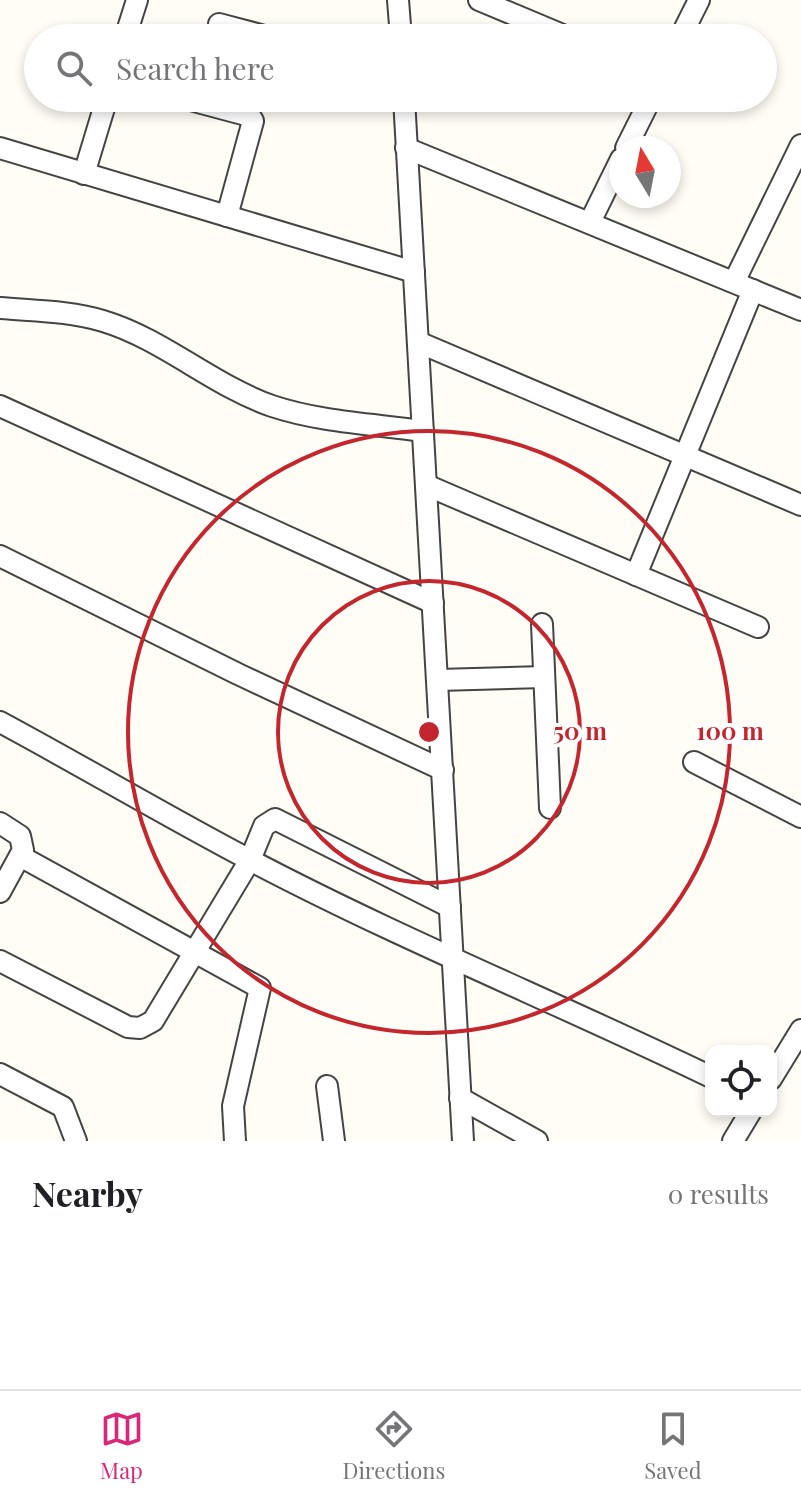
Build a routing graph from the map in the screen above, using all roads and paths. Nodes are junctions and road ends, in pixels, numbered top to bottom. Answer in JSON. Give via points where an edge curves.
{"nodes":[{"id":1,"x":398,"y":0,"type":"edge"},
{"id":2,"x":479,"y":0,"type":"edge"},
{"id":3,"x":699,"y":0,"type":"edge"},
{"id":4,"x":130,"y":2,"type":"edge"},
{"id":5,"x":127,"y":24,"type":"edge"},
{"id":6,"x":400,"y":24,"type":"edge"},
{"id":7,"x":536,"y":24,"type":"edge"},
{"id":8,"x":687,"y":24,"type":"edge"},
{"id":9,"x":103,"y":112,"type":"edge"},
{"id":10,"x":235,"y":112,"type":"edge"},
{"id":11,"x":405,"y":112,"type":"edge"},
{"id":12,"x":644,"y":112,"type":"edge"},
{"id":13,"x":632,"y":136,"type":"edge"},
{"id":14,"x":801,"y":145,"type":"edge"},
{"id":15,"x":0,"y":148,"type":"edge"},
{"id":16,"x":406,"y":148,"type":"junction"},
{"id":17,"x":84,"y":174,"type":"junction"},
{"id":18,"x":609,"y":183,"type":"edge"},
{"id":19,"x":227,"y":216,"type":"junction"},
{"id":20,"x":590,"y":222,"type":"junction"},
{"id":21,"x":414,"y":272,"type":"junction"},
{"id":22,"x":743,"y":286,"type":"junction"},
{"id":23,"x":0,"y":308,"type":"edge"},
{"id":24,"x":801,"y":310,"type":"edge"},
{"id":25,"x":418,"y":342,"type":"junction"},
{"id":26,"x":0,"y":406,"type":"edge"},
{"id":27,"x":423,"y":431,"type":"junction"},
{"id":28,"x":685,"y":456,"type":"junction"},
{"id":29,"x":426,"y":485,"type":"junction"},
{"id":30,"x":801,"y":505,"type":"edge"},
{"id":31,"x":0,"y":556,"type":"edge"},
{"id":32,"x":636,"y":575,"type":"junction"},
{"id":33,"x":433,"y":603,"type":"junction"},
{"id":34,"x":542,"y":624,"type":"dead end"},
{"id":35,"x":758,"y":627,"type":"dead end"},
{"id":36,"x":544,"y":677,"type":"junction"},
{"id":37,"x":438,"y":680,"type":"junction"},
{"id":38,"x":0,"y":722,"type":"edge"},
{"id":39,"x":694,"y":762,"type":"dead end"},
{"id":40,"x":443,"y":770,"type":"junction"},
{"id":41,"x":550,"y":808,"type":"dead end"},
{"id":42,"x":801,"y":817,"type":"edge"},
{"id":43,"x":0,"y":823,"type":"edge"},
{"id":44,"x":20,"y":856,"type":"junction"},
{"id":45,"x":250,"y":860,"type":"junction"},
{"id":46,"x":0,"y":892,"type":"edge"},
{"id":47,"x":450,"y":907,"type":"junction"},
{"id":48,"x":196,"y":953,"type":"junction"},
{"id":49,"x":450,"y":959,"type":"junction"},
{"id":50,"x":0,"y":961,"type":"edge"},
{"id":51,"x":801,"y":1030,"type":"edge"},
{"id":52,"x":777,"y":1069,"type":"edge"},
{"id":53,"x":0,"y":1074,"type":"edge"},
{"id":54,"x":705,"y":1074,"type":"edge"},
{"id":55,"x":327,"y":1086,"type":"dead end"},
{"id":56,"x":460,"y":1098,"type":"junction"},
{"id":57,"x":747,"y":1117,"type":"edge"},
{"id":58,"x":76,"y":1141,"type":"edge"},
{"id":59,"x":235,"y":1141,"type":"edge"},
{"id":60,"x":334,"y":1141,"type":"edge"},
{"id":61,"x":463,"y":1141,"type":"edge"},
{"id":62,"x":537,"y":1141,"type":"edge"},
{"id":63,"x":733,"y":1141,"type":"edge"}],
"edges":[{"from":1,"to":6,"type":"street"},
{"from":2,"to":7,"type":"street"},
{"from":3,"to":8,"type":"street"},
{"from":4,"to":5,"type":"street"},
{"from":9,"to":17,"type":"street"},
{"from":10,"to":19,"type":"street","via":[[253,121]]},
{"from":11,"to":16,"type":"street"},
{"from":12,"to":13,"type":"street"},
{"from":14,"to":22,"type":"street"},
{"from":15,"to":17,"type":"street"},
{"from":16,"to":20,"type":"street"},
{"from":16,"to":21,"type":"street"},
{"from":17,"to":19,"type":"street"},
{"from":18,"to":20,"type":"street"},
{"from":19,"to":21,"type":"street"},
{"from":20,"to":22,"type":"street"},
{"from":21,"to":25,"type":"street"},
{"from":22,"to":24,"type":"street"},
{"from":22,"to":28,"type":"street"},
{"from":23,"to":27,"type":"street","via":[[104,322],[275,407]]},
{"from":25,"to":27,"type":"street"},
{"from":25,"to":28,"type":"street"},
{"from":26,"to":33,"type":"street"},
{"from":27,"to":29,"type":"street"},
{"from":28,"to":30,"type":"street"},
{"from":28,"to":32,"type":"street"},
{"from":29,"to":32,"type":"street"},
{"from":29,"to":33,"type":"street"},
{"from":31,"to":40,"type":"street"},
{"from":32,"to":35,"type":"street"},
{"from":33,"to":37,"type":"street"},
{"from":34,"to":36,"type":"street"},
{"from":36,"to":37,"type":"street"},
{"from":36,"to":41,"type":"street"},
{"from":37,"to":40,"type":"street"},
{"from":38,"to":45,"type":"street"},
{"from":39,"to":42,"type":"street"},
{"from":40,"to":47,"type":"street"},
{"from":43,"to":44,"type":"street","via":[[20,836]]},
{"from":44,"to":46,"type":"street"},
{"from":44,"to":48,"type":"street"},
{"from":45,"to":47,"type":"street","via":[[264,826],[275,819]]},
{"from":45,"to":48,"type":"street"},
{"from":45,"to":49,"type":"street"},
{"from":47,"to":49,"type":"street"},
{"from":48,"to":50,"type":"street","via":[[153,1021],[140,1028],[128,1027]]},
{"from":48,"to":59,"type":"street","via":[[260,988],[233,1106]]},
{"from":49,"to":54,"type":"street"},
{"from":49,"to":56,"type":"street"},
{"from":51,"to":52,"type":"street"},
{"from":53,"to":58,"type":"street","via":[[63,1107]]},
{"from":55,"to":60,"type":"street"},
{"from":56,"to":61,"type":"street"},
{"from":56,"to":62,"type":"street"},
{"from":57,"to":63,"type":"street"}]}
